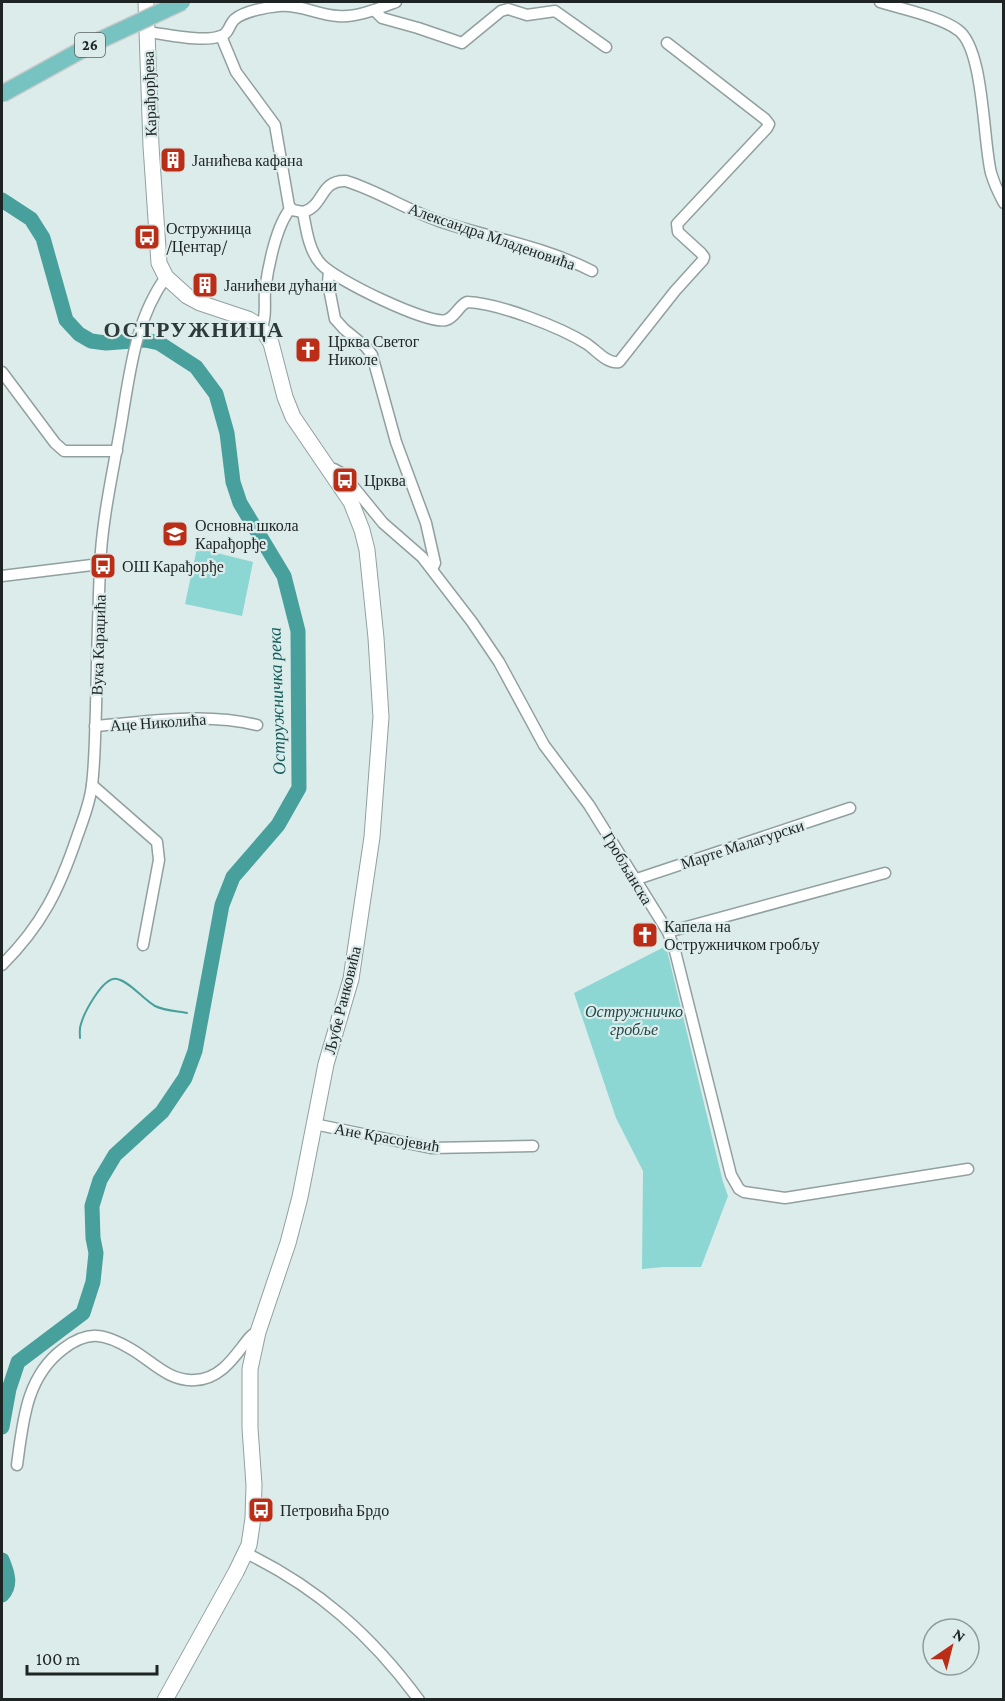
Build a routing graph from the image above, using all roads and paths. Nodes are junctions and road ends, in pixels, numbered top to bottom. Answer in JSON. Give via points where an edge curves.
{"nodes":[{"id":1,"x":146,"y":2,"type":"edge"},
{"id":2,"x":182,"y":2,"type":"edge"},
{"id":3,"x":396,"y":2,"type":"edge"},
{"id":4,"x":880,"y":2,"type":"edge"},
{"id":5,"x":374,"y":10,"type":"junction"},
{"id":6,"x":147,"y":32,"type":"junction"},
{"id":7,"x":221,"y":36,"type":"junction"},
{"id":8,"x":667,"y":43,"type":"dead end"},
{"id":9,"x":606,"y":47,"type":"dead end"},
{"id":10,"x":2,"y":94,"type":"edge"},
{"id":11,"x":1004,"y":203,"type":"edge"},
{"id":12,"x":291,"y":208,"type":"junction"},
{"id":13,"x":303,"y":212,"type":"junction"},
{"id":14,"x":329,"y":271,"type":"junction"},
{"id":15,"x":592,"y":271,"type":"dead end"},
{"id":16,"x":166,"y":277,"type":"junction"},
{"id":17,"x":261,"y":328,"type":"junction"},
{"id":18,"x":2,"y":372,"type":"edge"},
{"id":19,"x":117,"y":452,"type":"junction"},
{"id":20,"x":330,"y":470,"type":"junction"},
{"id":21,"x":100,"y":564,"type":"junction"},
{"id":22,"x":432,"y":569,"type":"junction"},
{"id":23,"x":2,"y":576,"type":"edge"},
{"id":24,"x":257,"y":724,"type":"dead end"},
{"id":25,"x":95,"y":726,"type":"junction"},
{"id":26,"x":92,"y":785,"type":"junction"},
{"id":27,"x":850,"y":808,"type":"dead end"},
{"id":28,"x":885,"y":873,"type":"dead end"},
{"id":29,"x":634,"y":880,"type":"junction"},
{"id":30,"x":668,"y":932,"type":"junction"},
{"id":31,"x":143,"y":945,"type":"dead end"},
{"id":32,"x":2,"y":965,"type":"edge"},
{"id":33,"x":314,"y":1124,"type":"junction"},
{"id":34,"x":533,"y":1146,"type":"dead end"},
{"id":35,"x":968,"y":1169,"type":"dead end"},
{"id":36,"x":258,"y":1332,"type":"junction"},
{"id":37,"x":17,"y":1465,"type":"dead end"},
{"id":38,"x":246,"y":1553,"type":"junction"},
{"id":39,"x":165,"y":1700,"type":"edge"},
{"id":40,"x":419,"y":1700,"type":"edge"}],
"edges":[{"from":1,"to":6,"type":"street","name":"Карађорђева"},
{"from":2,"to":10,"type":"main road","number":"26","bridge":true,"via":[[96,42]]},
{"from":3,"to":5,"type":"street"},
{"from":4,"to":11,"type":"street","via":[[939,21],[965,36],[979,85],[991,173]]},
{"from":5,"to":7,"type":"street","via":[[341,16],[278,6],[236,19]]},
{"from":5,"to":9,"type":"street","via":[[382,18],[462,42],[501,11],[508,9],[527,15],[555,11]]},
{"from":6,"to":7,"type":"street","via":[[198,38]]},
{"from":6,"to":16,"type":"street","name":"Карађорђева","via":[[159,258]]},
{"from":7,"to":12,"type":"street","via":[[236,72],[274,122]]},
{"from":8,"to":14,"type":"street","via":[[769,124],[677,224],[678,232],[701,253],[703,260],[621,361],[607,360],[579,340],[526,316],[467,302],[446,320],[430,319]]},
{"from":12,"to":13,"type":"street"},
{"from":12,"to":17,"type":"street","via":[[275,244]]},
{"from":13,"to":14,"type":"street","via":[[314,254]]},
{"from":13,"to":15,"type":"street","name":"Александра Младеновића","via":[[314,206],[328,185],[346,181],[439,221],[547,252]]},
{"from":14,"to":22,"type":"street","via":[[334,319],[372,355],[396,442],[426,523],[435,563]]},
{"from":16,"to":17,"type":"street","via":[[200,303],[248,319]]},
{"from":16,"to":19,"type":"street","name":"Вука Караџића","via":[[139,332]]},
{"from":17,"to":20,"type":"street","name":"Љубе Ранковића","via":[[271,344],[293,417]]},
{"from":18,"to":19,"type":"street","via":[[59,448],[67,452]]},
{"from":19,"to":21,"type":"street","name":"Вука Караџића"},
{"from":20,"to":22,"type":"street","name":"Гробљанска","via":[[343,474],[383,523]]},
{"from":20,"to":33,"type":"street","name":"Љубе Ранковића","via":[[351,502],[365,537],[381,717],[372,837],[355,957]]},
{"from":21,"to":23,"type":"street"},
{"from":21,"to":25,"type":"street","name":"Вука Караџића"},
{"from":22,"to":29,"type":"street","name":"Гробљанска","via":[[499,662],[531,724],[589,805]]},
{"from":24,"to":25,"type":"street","name":"Аце Николића","via":[[182,718]]},
{"from":25,"to":26,"type":"street","name":"Вука Караџића"},
{"from":26,"to":31,"type":"street","via":[[157,842],[159,860]]},
{"from":26,"to":32,"type":"street","name":"Вука Караџића","via":[[62,878],[35,928]]},
{"from":27,"to":29,"type":"street","name":"Марте Малагурски"},
{"from":28,"to":30,"type":"street"},
{"from":29,"to":30,"type":"street","name":"Гробљанска"},
{"from":30,"to":35,"type":"street","name":"Гробљанска","via":[[731,1175],[739,1189],[785,1198]]},
{"from":33,"to":34,"type":"street","name":"Ане Красојевић","via":[[431,1148]]},
{"from":33,"to":36,"type":"street","name":"Љубе Ранковића","via":[[288,1243]]},
{"from":36,"to":37,"type":"street","via":[[252,1334],[231,1364],[214,1375],[193,1381],[165,1373],[123,1344],[91,1335],[77,1339],[40,1371],[23,1421]]},
{"from":36,"to":38,"type":"street","name":"Љубе Ранковића","via":[[250,1369],[249,1428],[254,1485]]},
{"from":38,"to":39,"type":"street","name":"Љубе Ранковића"},
{"from":38,"to":40,"type":"street","via":[[279,1571],[357,1627],[396,1668]]}]}
